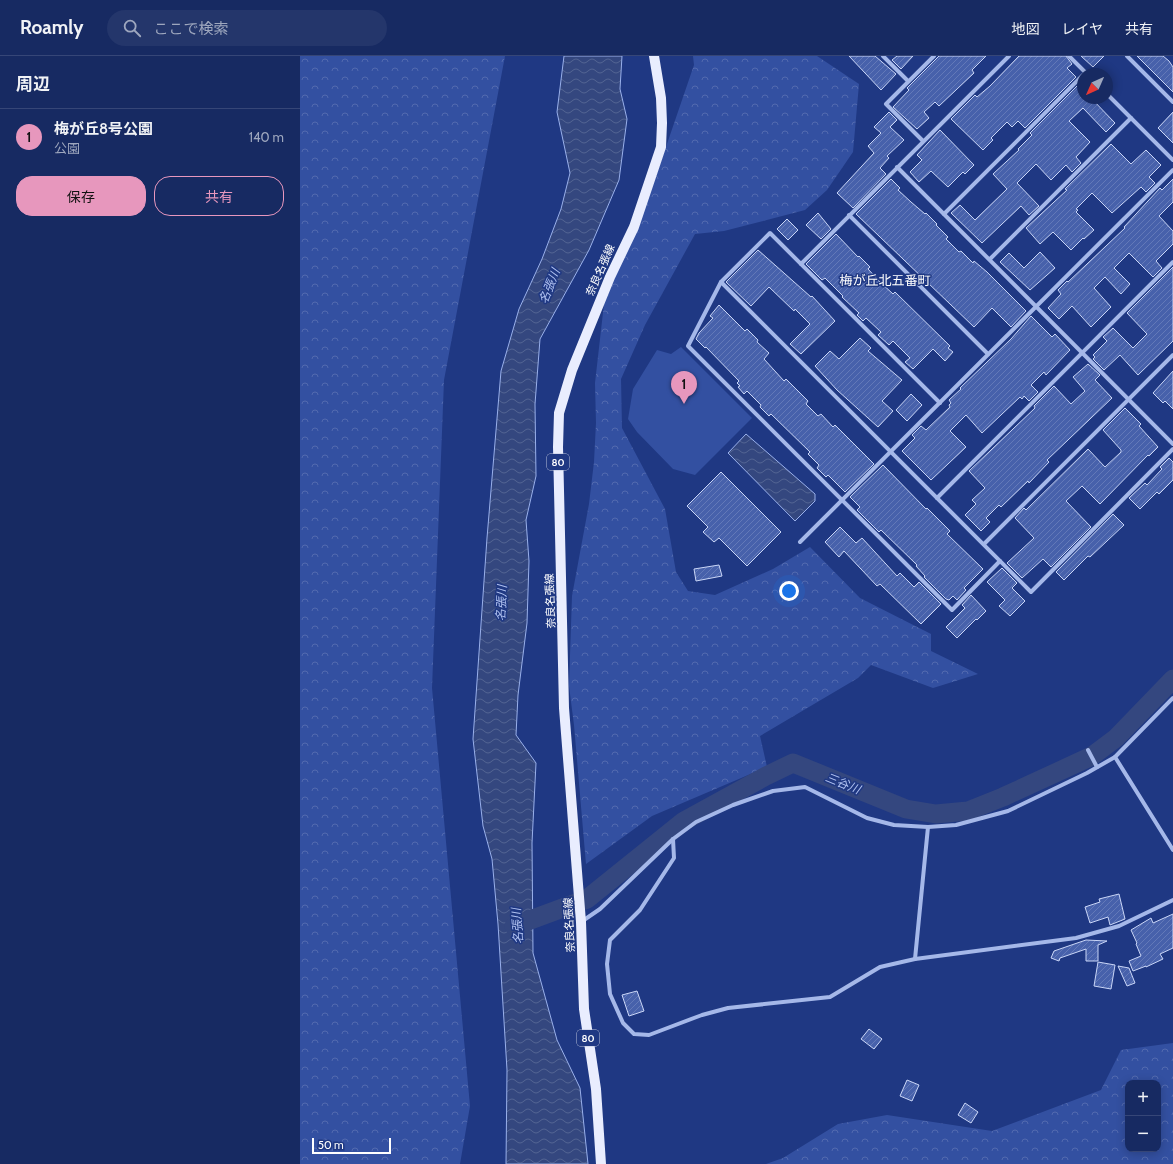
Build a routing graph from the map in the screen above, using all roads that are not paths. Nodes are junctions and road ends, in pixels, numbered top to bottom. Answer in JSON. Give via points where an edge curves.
{"nodes":[{"id":1,"x":654,"y":56,"type":"edge"},
{"id":2,"x":883,"y":56,"type":"edge"},
{"id":3,"x":934,"y":56,"type":"edge"},
{"id":4,"x":1009,"y":56,"type":"edge"},
{"id":5,"x":1069,"y":56,"type":"edge"},
{"id":6,"x":1127,"y":56,"type":"edge"},
{"id":7,"x":1080,"y":68,"type":"edge"},
{"id":8,"x":908,"y":81,"type":"junction"},
{"id":9,"x":1077,"y":82,"type":"edge"},
{"id":10,"x":1113,"y":100,"type":"edge"},
{"id":11,"x":1173,"y":102,"type":"edge"},
{"id":12,"x":1131,"y":118,"type":"junction"},
{"id":13,"x":923,"y":141,"type":"junction"},
{"id":14,"x":1173,"y":160,"type":"edge"},
{"id":15,"x":897,"y":167,"type":"junction"},
{"id":16,"x":1173,"y":170,"type":"edge"},
{"id":17,"x":944,"y":214,"type":"junction"},
{"id":18,"x":849,"y":216,"type":"junction"},
{"id":19,"x":990,"y":259,"type":"junction"},
{"id":20,"x":1173,"y":262,"type":"edge"},
{"id":21,"x":801,"y":264,"type":"junction"},
{"id":22,"x":721,"y":282,"type":"junction"},
{"id":23,"x":1036,"y":306,"type":"junction"},
{"id":24,"x":1083,"y":352,"type":"junction"},
{"id":25,"x":988,"y":354,"type":"junction"},
{"id":26,"x":1173,"y":355,"type":"edge"},
{"id":27,"x":1129,"y":398,"type":"junction"},
{"id":28,"x":940,"y":403,"type":"junction"},
{"id":29,"x":1173,"y":444,"type":"edge"},
{"id":30,"x":1173,"y":449,"type":"edge"},
{"id":31,"x":891,"y":451,"type":"junction"},
{"id":32,"x":937,"y":498,"type":"junction"},
{"id":33,"x":842,"y":500,"type":"junction"},
{"id":34,"x":800,"y":542,"type":"dead end"},
{"id":35,"x":984,"y":544,"type":"junction"},
{"id":36,"x":1000,"y":561,"type":"junction"},
{"id":37,"x":1173,"y":698,"type":"edge"},
{"id":38,"x":1088,"y":752,"type":"dead end"},
{"id":39,"x":1115,"y":757,"type":"junction"},
{"id":40,"x":1096,"y":767,"type":"junction"},
{"id":41,"x":928,"y":827,"type":"junction"},
{"id":42,"x":673,"y":839,"type":"junction"},
{"id":43,"x":1173,"y":850,"type":"edge"},
{"id":44,"x":1173,"y":900,"type":"edge"},
{"id":45,"x":581,"y":917,"type":"junction"},
{"id":46,"x":915,"y":959,"type":"junction"},
{"id":47,"x":601,"y":1164,"type":"edge"}],
"edges":[{"from":1,"to":45,"type":"main road","name":"奈良名張線","number":"80","via":[[661,98],[661,147],[634,227],[610,277],[572,370],[560,413],[558,447],[562,682]]},
{"from":2,"to":8,"type":"street"},
{"from":3,"to":8,"type":"street"},
{"from":4,"to":13,"type":"street"},
{"from":5,"to":7,"type":"street"},
{"from":6,"to":11,"type":"street"},
{"from":8,"to":13,"type":"street","via":[[886,104]]},
{"from":9,"to":17,"type":"street"},
{"from":10,"to":12,"type":"street"},
{"from":12,"to":14,"type":"street"},
{"from":12,"to":19,"type":"street"},
{"from":13,"to":15,"type":"street"},
{"from":15,"to":17,"type":"street"},
{"from":15,"to":18,"type":"street"},
{"from":16,"to":23,"type":"street"},
{"from":17,"to":19,"type":"street"},
{"from":18,"to":21,"type":"street"},
{"from":18,"to":25,"type":"street"},
{"from":19,"to":23,"type":"street"},
{"from":20,"to":24,"type":"street"},
{"from":21,"to":22,"type":"street","via":[[770,233]]},
{"from":21,"to":28,"type":"street"},
{"from":22,"to":31,"type":"street"},
{"from":22,"to":33,"type":"street","via":[[688,346]]},
{"from":23,"to":24,"type":"street"},
{"from":23,"to":25,"type":"street"},
{"from":24,"to":27,"type":"street"},
{"from":24,"to":32,"type":"street"},
{"from":25,"to":28,"type":"street"},
{"from":26,"to":27,"type":"street"},
{"from":27,"to":29,"type":"street"},
{"from":27,"to":35,"type":"street"},
{"from":28,"to":31,"type":"street"},
{"from":30,"to":36,"type":"street","via":[[1031,592]]},
{"from":31,"to":32,"type":"street"},
{"from":31,"to":33,"type":"street"},
{"from":32,"to":35,"type":"street"},
{"from":33,"to":34,"type":"street"},
{"from":33,"to":36,"type":"street","via":[[952,610]]},
{"from":35,"to":36,"type":"street"},
{"from":37,"to":39,"type":"street"},
{"from":38,"to":40,"type":"street"},
{"from":39,"to":40,"type":"street"},
{"from":39,"to":43,"type":"street"},
{"from":40,"to":41,"type":"street","via":[[1008,811],[956,825]]},
{"from":41,"to":42,"type":"street","via":[[894,825],[867,818],[805,787],[773,791],[733,805],[696,822]]},
{"from":41,"to":46,"type":"street"},
{"from":42,"to":45,"type":"street","via":[[600,909]]},
{"from":42,"to":46,"type":"street","via":[[674,858],[640,910],[610,940],[607,964],[610,994],[623,1022],[634,1034],[649,1035],[728,1008],[830,996],[880,967]]},
{"from":44,"to":46,"type":"street","via":[[1119,926],[1076,938]]},
{"from":45,"to":47,"type":"main road","name":"奈良名張線","number":"80","via":[[584,1009],[596,1089]]}]}
